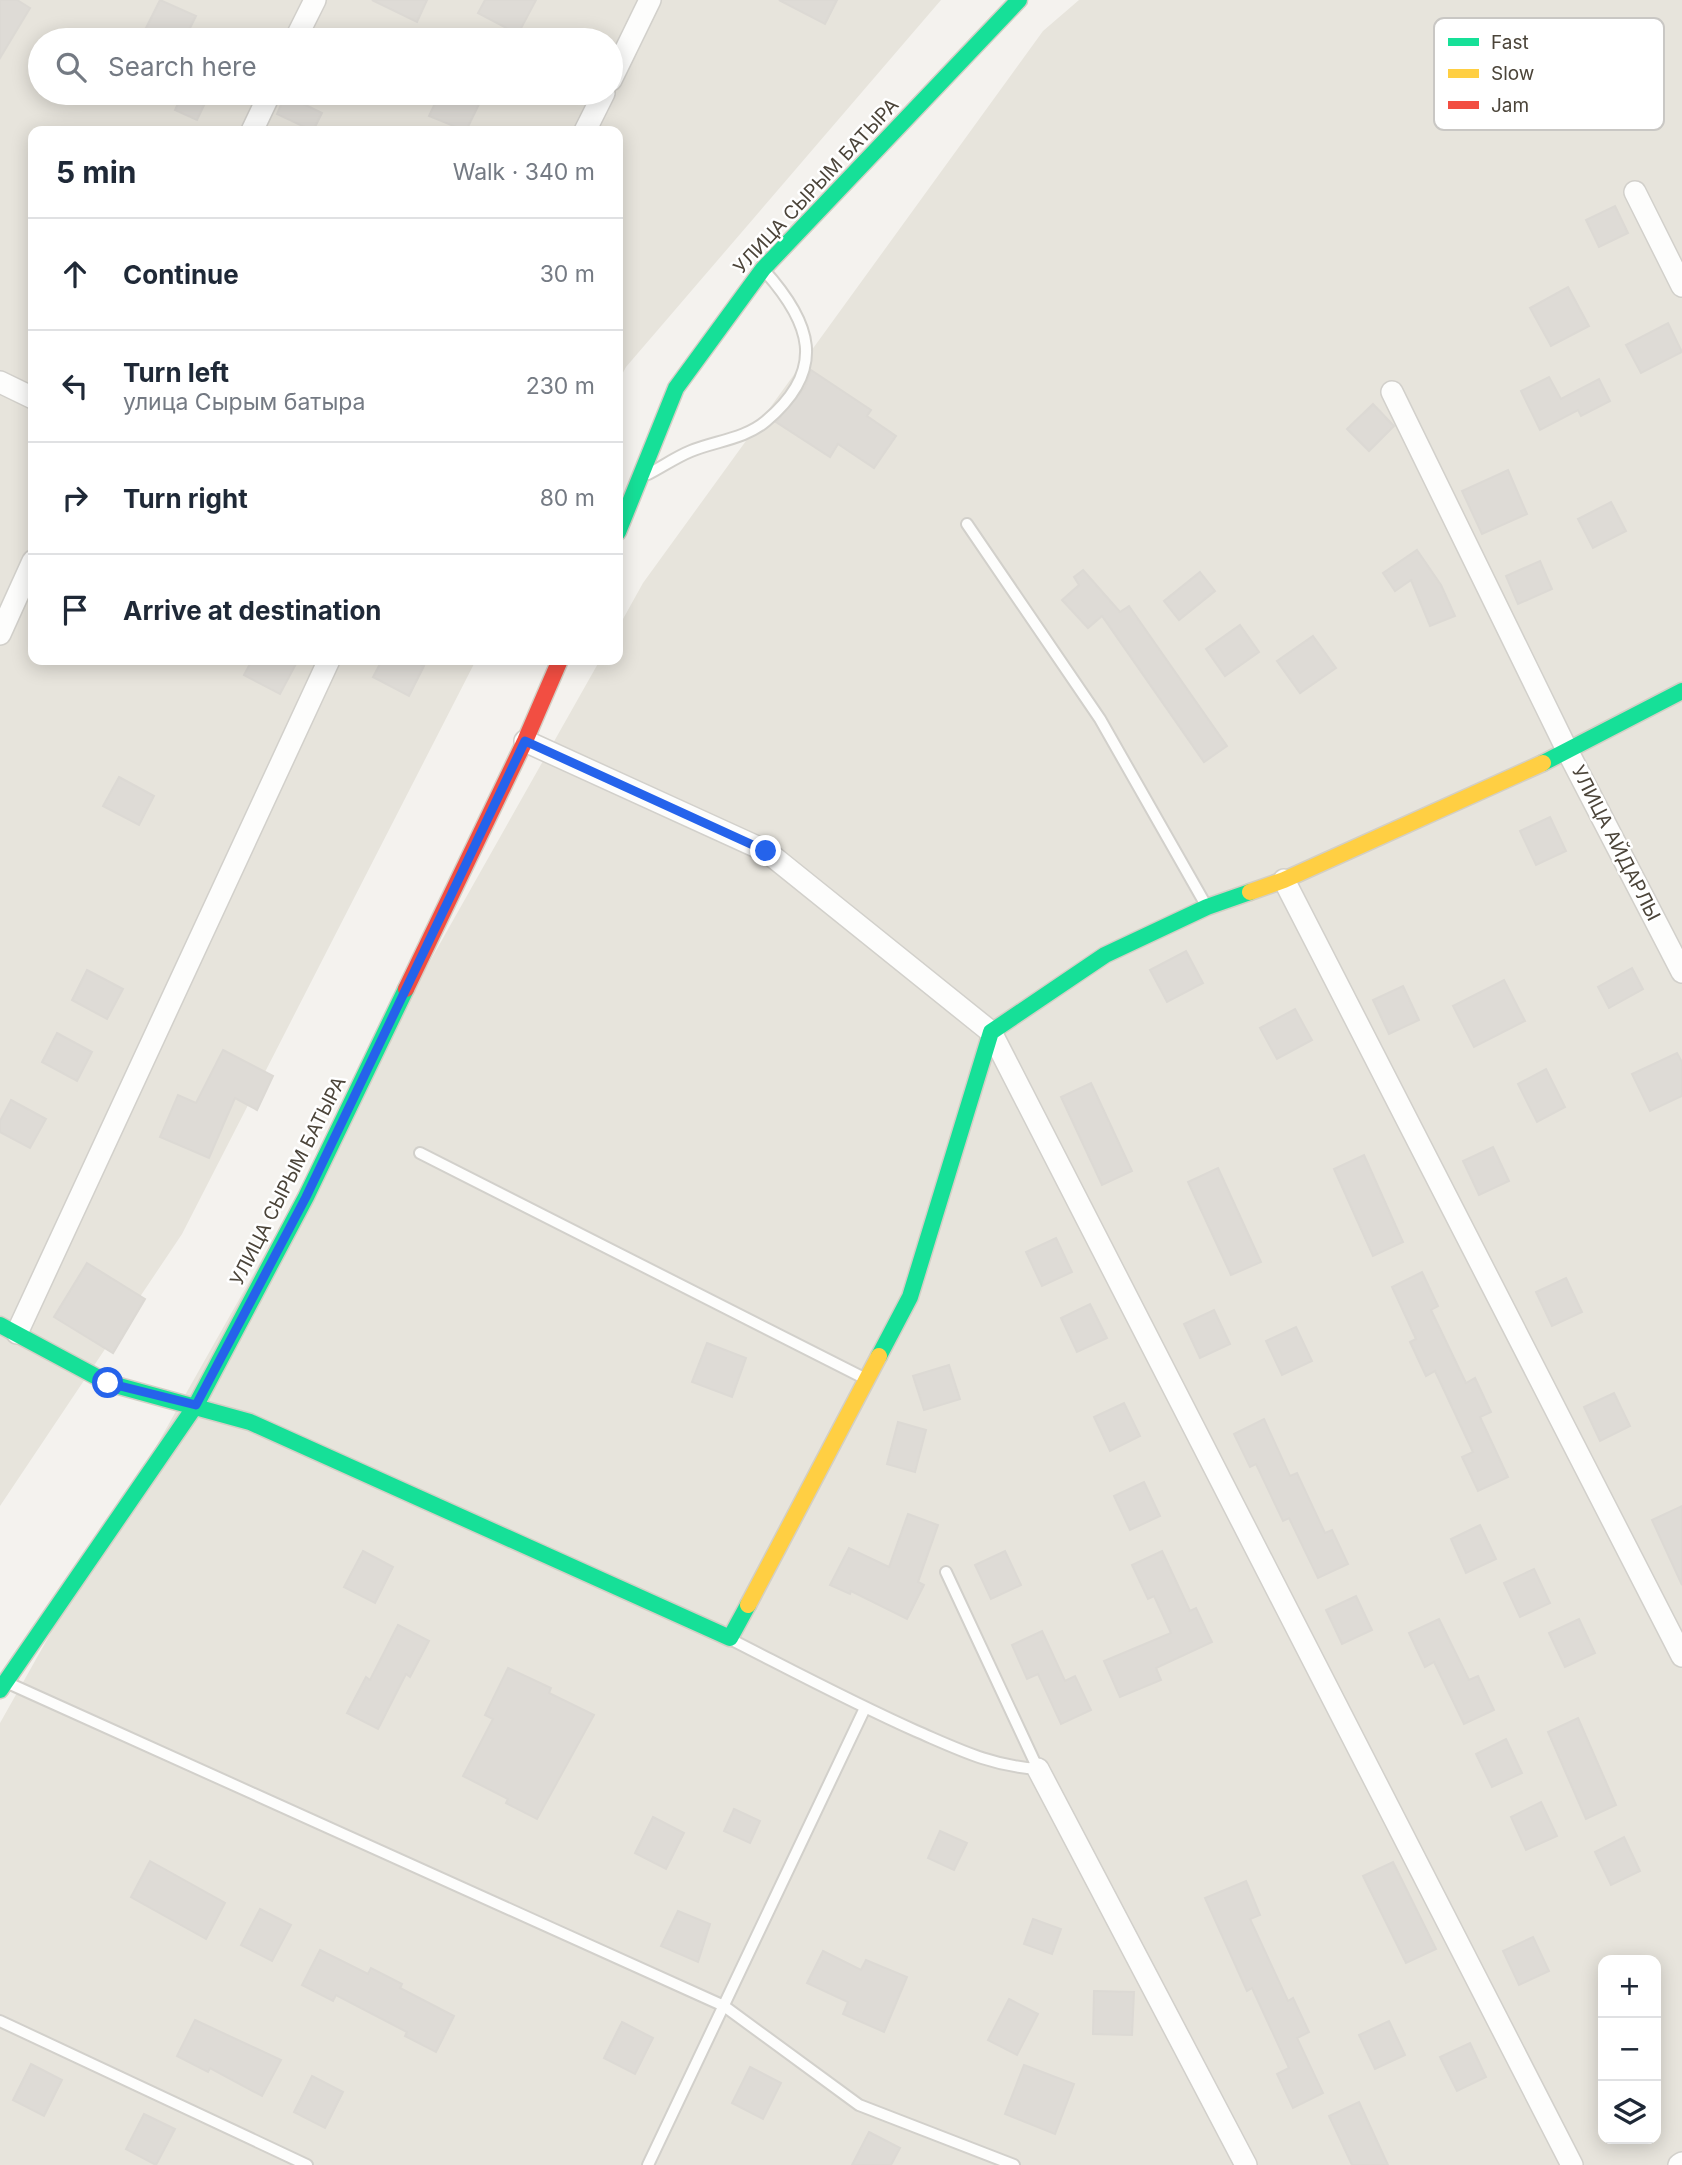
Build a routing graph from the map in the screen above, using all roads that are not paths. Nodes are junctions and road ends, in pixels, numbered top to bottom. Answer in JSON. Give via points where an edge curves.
{"nodes":[{"id":1,"x":315,"y":0,"type":"edge"},
{"id":2,"x":650,"y":0,"type":"edge"},
{"id":3,"x":1018,"y":0,"type":"edge"},
{"id":4,"x":301,"y":28,"type":"edge"},
{"id":5,"x":623,"y":55,"type":"edge"},
{"id":6,"x":264,"y":105,"type":"edge"},
{"id":7,"x":598,"y":105,"type":"edge"},
{"id":8,"x":254,"y":126,"type":"edge"},
{"id":9,"x":588,"y":126,"type":"edge"},
{"id":10,"x":1635,"y":192,"type":"dead end"},
{"id":11,"x":763,"y":270,"type":"junction"},
{"id":12,"x":1682,"y":286,"type":"edge"},
{"id":13,"x":0,"y":382,"type":"edge"},
{"id":14,"x":1392,"y":393,"type":"dead end"},
{"id":15,"x":28,"y":396,"type":"edge"},
{"id":16,"x":642,"y":478,"type":"junction"},
{"id":17,"x":623,"y":520,"type":"edge"},
{"id":18,"x":967,"y":524,"type":"dead end"},
{"id":19,"x":28,"y":572,"type":"edge"},
{"id":20,"x":0,"y":634,"type":"edge"},
{"id":21,"x":326,"y":665,"type":"edge"},
{"id":22,"x":556,"y":665,"type":"edge"},
{"id":23,"x":1682,"y":691,"type":"edge"},
{"id":24,"x":525,"y":741,"type":"junction"},
{"id":25,"x":1568,"y":752,"type":"junction"},
{"id":26,"x":1284,"y":880,"type":"junction"},
{"id":27,"x":1207,"y":907,"type":"junction"},
{"id":28,"x":1682,"y":972,"type":"edge"},
{"id":29,"x":991,"y":1032,"type":"junction"},
{"id":30,"x":420,"y":1153,"type":"dead end"},
{"id":31,"x":8,"y":1329,"type":"edge"},
{"id":32,"x":867,"y":1379,"type":"junction"},
{"id":33,"x":196,"y":1405,"type":"junction"},
{"id":34,"x":946,"y":1572,"type":"dead end"},
{"id":35,"x":730,"y":1639,"type":"junction"},
{"id":36,"x":1682,"y":1656,"type":"edge"},
{"id":37,"x":3,"y":1686,"type":"edge"},
{"id":38,"x":865,"y":1708,"type":"junction"},
{"id":39,"x":1038,"y":1769,"type":"junction"},
{"id":40,"x":724,"y":2006,"type":"junction"},
{"id":41,"x":0,"y":2021,"type":"edge"},
{"id":42,"x":307,"y":2165,"type":"edge"},
{"id":43,"x":648,"y":2165,"type":"edge"},
{"id":44,"x":1014,"y":2165,"type":"edge"},
{"id":45,"x":1246,"y":2165,"type":"edge"},
{"id":46,"x":1572,"y":2165,"type":"edge"}],
"edges":[{"from":1,"to":4,"type":"street"},
{"from":2,"to":5,"type":"street"},
{"from":3,"to":11,"type":"street","name":"УЛИЦА СЫРЫМ БАТЫРА"},
{"from":6,"to":8,"type":"street"},
{"from":7,"to":9,"type":"street"},
{"from":10,"to":12,"type":"street"},
{"from":11,"to":16,"type":"street","name":"УЛИЦА СЫРЫМ БАТЫРА","via":[[676,388]]},
{"from":11,"to":16,"type":"lane","via":[[788,296],[804,327],[808,352],[794,389],[765,422],[734,438],[691,451]]},
{"from":13,"to":15,"type":"street"},
{"from":14,"to":25,"type":"street","name":"УЛИЦА АЙДАРЛЫ"},
{"from":16,"to":17,"type":"street","name":"УЛИЦА СЫРЫМ БАТЫРА"},
{"from":18,"to":27,"type":"lane","via":[[1100,719]]},
{"from":19,"to":20,"type":"street"},
{"from":21,"to":31,"type":"street"},
{"from":22,"to":24,"type":"street","name":"УЛИЦА СЫРЫМ БАТЫРА"},
{"from":23,"to":25,"type":"street"},
{"from":24,"to":29,"type":"street","via":[[766,851]]},
{"from":24,"to":33,"type":"street","name":"УЛИЦА СЫРЫМ БАТЫРА","via":[[306,1197]]},
{"from":25,"to":26,"type":"street"},
{"from":25,"to":28,"type":"street","name":"УЛИЦА АЙДАРЛЫ"},
{"from":26,"to":27,"type":"street"},
{"from":26,"to":36,"type":"street"},
{"from":27,"to":29,"type":"street","via":[[1105,955]]},
{"from":29,"to":32,"type":"street","via":[[910,1297]]},
{"from":29,"to":46,"type":"street"},
{"from":30,"to":32,"type":"lane"},
{"from":31,"to":33,"type":"street","via":[[108,1383]]},
{"from":32,"to":35,"type":"street"},
{"from":33,"to":35,"type":"street","via":[[250,1422]]},
{"from":33,"to":37,"type":"street","name":"УЛИЦА СЫРЫМ БАТЫРА"},
{"from":34,"to":39,"type":"lane"},
{"from":35,"to":38,"type":"lane"},
{"from":37,"to":40,"type":"lane"},
{"from":38,"to":39,"type":"lane","via":[[1003,1767]]},
{"from":38,"to":40,"type":"lane"},
{"from":39,"to":45,"type":"street"},
{"from":40,"to":43,"type":"lane"},
{"from":40,"to":44,"type":"lane","via":[[859,2105]]},
{"from":41,"to":42,"type":"lane"}]}
